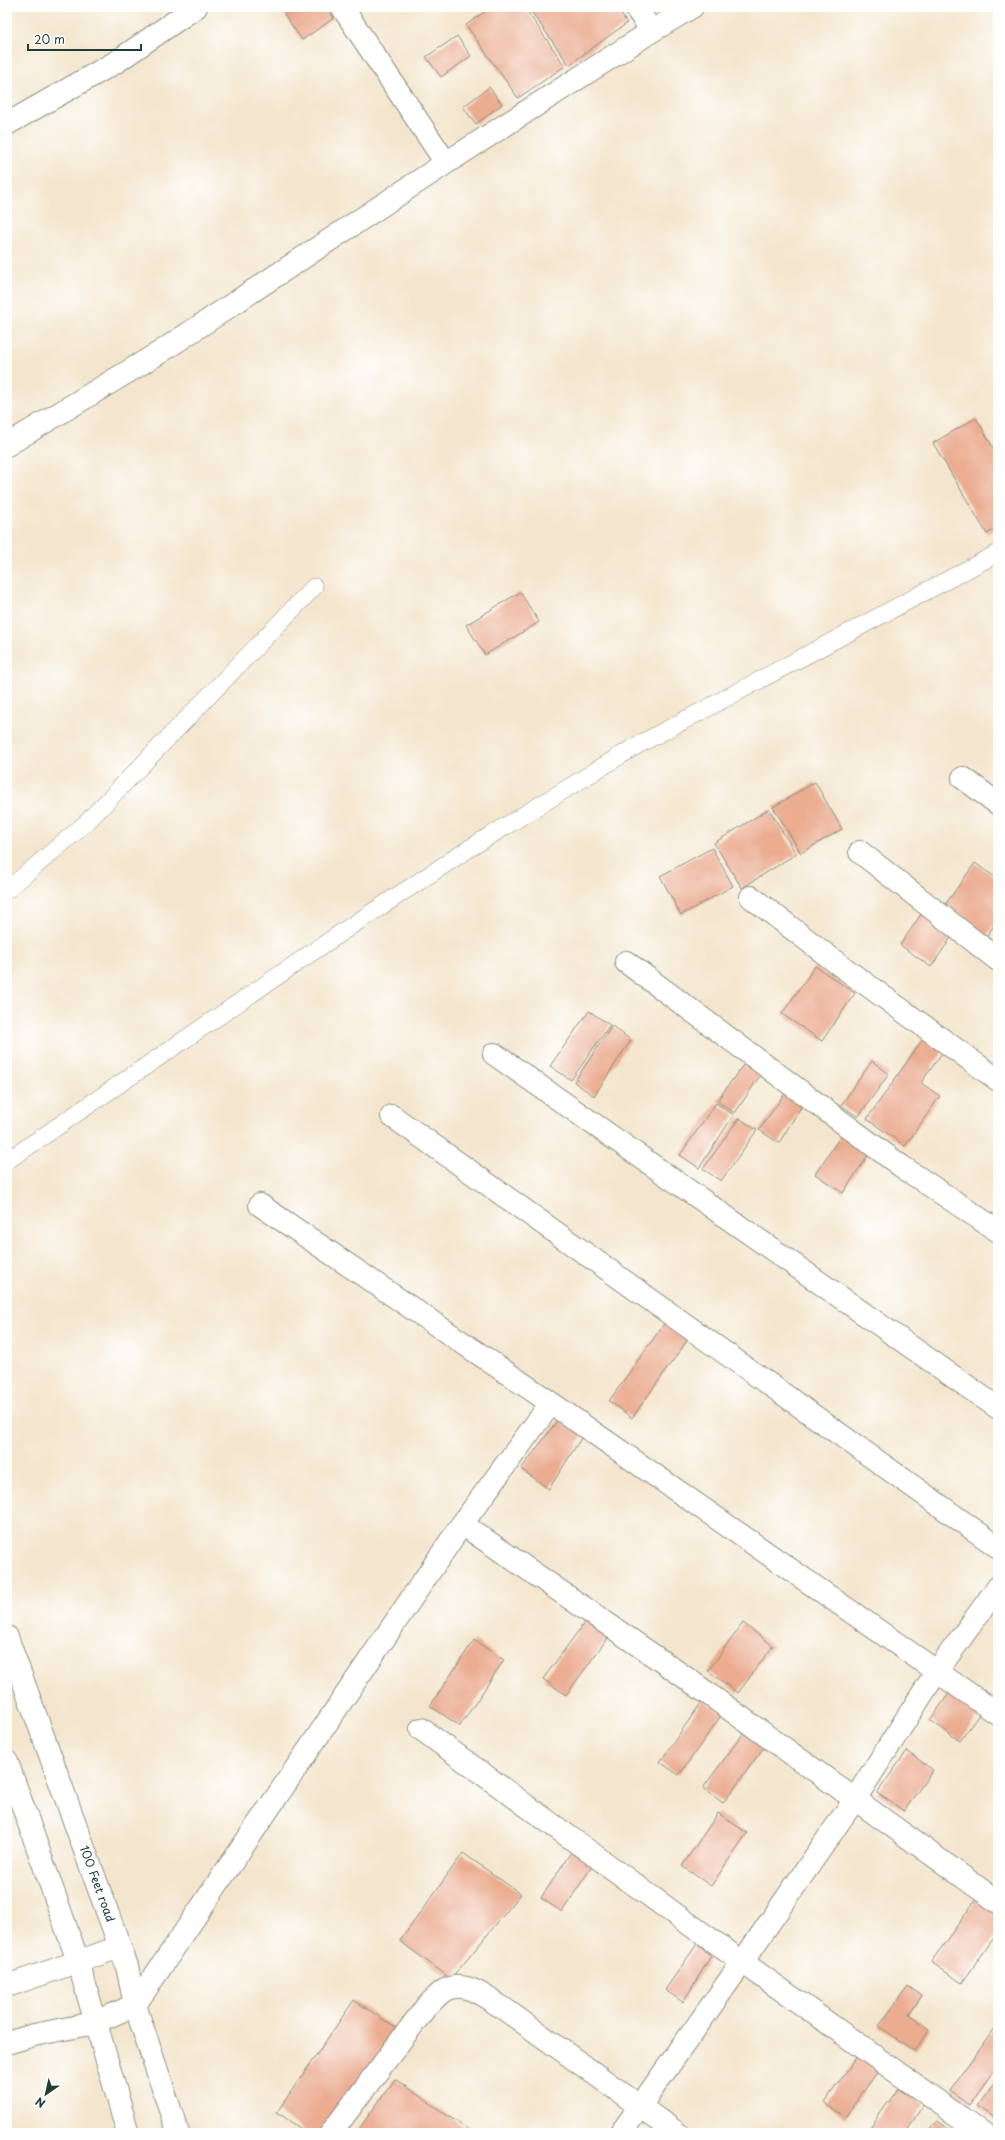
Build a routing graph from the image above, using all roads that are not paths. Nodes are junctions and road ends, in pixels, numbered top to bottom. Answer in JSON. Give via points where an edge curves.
{"nodes":[{"id":1,"x":196,"y":7,"type":"edge"},
{"id":2,"x":342,"y":7,"type":"edge"},
{"id":3,"x":635,"y":7,"type":"edge"},
{"id":4,"x":692,"y":7,"type":"edge"},
{"id":5,"x":652,"y":31,"type":"junction"},
{"id":6,"x":7,"y":124,"type":"edge"},
{"id":7,"x":446,"y":164,"type":"junction"},
{"id":8,"x":7,"y":445,"type":"edge"},
{"id":9,"x":998,"y":553,"type":"edge"},
{"id":10,"x":314,"y":587,"type":"dead end"},
{"id":11,"x":963,"y":778,"type":"dead end"},
{"id":12,"x":998,"y":804,"type":"edge"},
{"id":13,"x":860,"y":852,"type":"dead end"},
{"id":14,"x":7,"y":890,"type":"edge"},
{"id":15,"x":751,"y":897,"type":"dead end"},
{"id":16,"x":998,"y":960,"type":"edge"},
{"id":17,"x":626,"y":962,"type":"dead end"},
{"id":18,"x":494,"y":1054,"type":"dead end"},
{"id":19,"x":998,"y":1080,"type":"edge"},
{"id":20,"x":392,"y":1116,"type":"dead end"},
{"id":21,"x":7,"y":1161,"type":"edge"},
{"id":22,"x":260,"y":1205,"type":"dead end"},
{"id":23,"x":998,"y":1231,"type":"edge"},
{"id":24,"x":551,"y":1403,"type":"junction"},
{"id":25,"x":998,"y":1408,"type":"edge"},
{"id":26,"x":462,"y":1524,"type":"junction"},
{"id":27,"x":998,"y":1547,"type":"edge"},
{"id":28,"x":998,"y":1587,"type":"edge"},
{"id":29,"x":7,"y":1637,"type":"edge"},
{"id":30,"x":937,"y":1671,"type":"junction"},
{"id":31,"x":998,"y":1714,"type":"edge"},
{"id":32,"x":421,"y":1729,"type":"dead end"},
{"id":33,"x":7,"y":1762,"type":"edge"},
{"id":34,"x":854,"y":1799,"type":"junction"},
{"id":35,"x":998,"y":1902,"type":"edge"},
{"id":36,"x":120,"y":1947,"type":"junction"},
{"id":37,"x":78,"y":1961,"type":"junction"},
{"id":38,"x":743,"y":1961,"type":"junction"},
{"id":39,"x":7,"y":1986,"type":"edge"},
{"id":40,"x":135,"y":2005,"type":"junction"},
{"id":41,"x":94,"y":2023,"type":"junction"},
{"id":42,"x":7,"y":2043,"type":"edge"},
{"id":43,"x":640,"y":2107,"type":"junction"},
{"id":44,"x":128,"y":2133,"type":"edge"},
{"id":45,"x":178,"y":2133,"type":"edge"},
{"id":46,"x":331,"y":2133,"type":"edge"},
{"id":47,"x":621,"y":2133,"type":"edge"},
{"id":48,"x":677,"y":2133,"type":"edge"},
{"id":49,"x":982,"y":2133,"type":"edge"}],
"edges":[{"from":1,"to":6,"type":"street","via":[[116,62]]},
{"from":2,"to":7,"type":"street"},
{"from":3,"to":5,"type":"street"},
{"from":4,"to":5,"type":"street"},
{"from":5,"to":7,"type":"street"},
{"from":7,"to":8,"type":"street","via":[[162,351]]},
{"from":9,"to":21,"type":"lane","via":[[636,746],[470,848],[339,934]]},
{"from":10,"to":14,"type":"lane","via":[[85,824]]},
{"from":11,"to":12,"type":"street"},
{"from":13,"to":16,"type":"street"},
{"from":15,"to":19,"type":"street"},
{"from":17,"to":23,"type":"street","via":[[901,1166]]},
{"from":18,"to":25,"type":"street"},
{"from":20,"to":27,"type":"street"},
{"from":22,"to":24,"type":"street"},
{"from":24,"to":26,"type":"street"},
{"from":24,"to":30,"type":"street"},
{"from":26,"to":34,"type":"street","via":[[696,1685]]},
{"from":26,"to":40,"type":"street"},
{"from":28,"to":30,"type":"street"},
{"from":29,"to":36,"type":"street","name":"100 Feet road"},
{"from":30,"to":31,"type":"street"},
{"from":30,"to":34,"type":"street"},
{"from":32,"to":38,"type":"street"},
{"from":33,"to":37,"type":"street"},
{"from":34,"to":35,"type":"street"},
{"from":34,"to":38,"type":"street"},
{"from":36,"to":37,"type":"street"},
{"from":36,"to":40,"type":"street","name":"100 Feet road"},
{"from":37,"to":39,"type":"street"},
{"from":37,"to":41,"type":"street"},
{"from":38,"to":43,"type":"street"},
{"from":38,"to":49,"type":"street"},
{"from":40,"to":41,"type":"street"},
{"from":40,"to":45,"type":"street","name":"100 Feet road"},
{"from":41,"to":42,"type":"street"},
{"from":41,"to":44,"type":"street"},
{"from":43,"to":46,"type":"street","via":[[503,2008],[476,1991],[458,1986],[445,1990],[426,2007]]},
{"from":43,"to":47,"type":"street"},
{"from":43,"to":48,"type":"street"}]}
